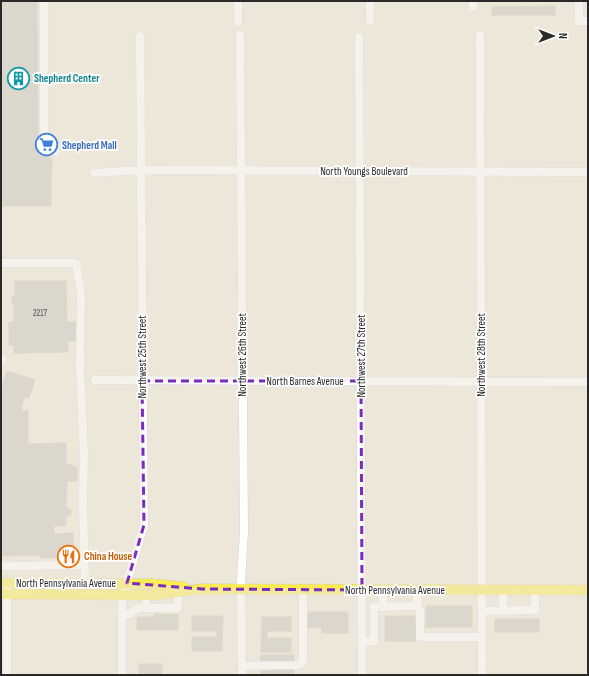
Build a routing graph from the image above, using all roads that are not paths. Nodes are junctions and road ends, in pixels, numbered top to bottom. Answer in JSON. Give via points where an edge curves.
{"nodes":[{"id":1,"x":44,"y":1,"type":"edge"},
{"id":2,"x":238,"y":1,"type":"edge"},
{"id":3,"x":370,"y":1,"type":"edge"},
{"id":4,"x":579,"y":1,"type":"edge"},
{"id":5,"x":370,"y":21,"type":"dead end"},
{"id":6,"x":588,"y":21,"type":"edge"},
{"id":7,"x":238,"y":22,"type":"dead end"},
{"id":8,"x":240,"y":35,"type":"dead end"},
{"id":9,"x":480,"y":35,"type":"dead end"},
{"id":10,"x":140,"y":36,"type":"dead end"},
{"id":11,"x":359,"y":37,"type":"dead end"},
{"id":12,"x":56,"y":152,"type":"dead end"},
{"id":13,"x":141,"y":170,"type":"junction"},
{"id":14,"x":241,"y":170,"type":"junction"},
{"id":15,"x":360,"y":171,"type":"junction"},
{"id":16,"x":480,"y":171,"type":"junction"},
{"id":17,"x":588,"y":172,"type":"edge"},
{"id":18,"x":94,"y":173,"type":"dead end"},
{"id":19,"x":1,"y":263,"type":"edge"},
{"id":20,"x":95,"y":380,"type":"dead end"},
{"id":21,"x":142,"y":380,"type":"junction"},
{"id":22,"x":243,"y":381,"type":"junction"},
{"id":23,"x":361,"y":381,"type":"junction"},
{"id":24,"x":481,"y":382,"type":"junction"},
{"id":25,"x":588,"y":382,"type":"edge"},
{"id":26,"x":84,"y":565,"type":"junction"},
{"id":27,"x":1,"y":566,"type":"edge"},
{"id":28,"x":4,"y":583,"type":"edge"},
{"id":29,"x":37,"y":583,"type":"junction"},
{"id":30,"x":80,"y":583,"type":"junction"},
{"id":31,"x":127,"y":584,"type":"junction"},
{"id":32,"x":202,"y":590,"type":"junction"},
{"id":33,"x":241,"y":590,"type":"junction"},
{"id":34,"x":303,"y":590,"type":"junction"},
{"id":35,"x":362,"y":590,"type":"junction"},
{"id":36,"x":384,"y":590,"type":"junction"},
{"id":37,"x":417,"y":590,"type":"junction"},
{"id":38,"x":482,"y":590,"type":"junction"},
{"id":39,"x":503,"y":590,"type":"junction"},
{"id":40,"x":535,"y":590,"type":"junction"},
{"id":41,"x":588,"y":590,"type":"edge"},
{"id":42,"x":178,"y":592,"type":"junction"},
{"id":43,"x":4,"y":594,"type":"edge"},
{"id":44,"x":37,"y":594,"type":"junction"},
{"id":45,"x":75,"y":594,"type":"junction"},
{"id":46,"x":123,"y":595,"type":"junction"},
{"id":47,"x":146,"y":595,"type":"junction"},
{"id":48,"x":417,"y":606,"type":"junction"},
{"id":49,"x":384,"y":607,"type":"junction"},
{"id":50,"x":146,"y":608,"type":"junction"},
{"id":51,"x":503,"y":610,"type":"junction"},
{"id":52,"x":482,"y":611,"type":"junction"},
{"id":53,"x":4,"y":614,"type":"edge"},
{"id":54,"x":122,"y":614,"type":"junction"},
{"id":55,"x":482,"y":637,"type":"junction"},
{"id":56,"x":362,"y":642,"type":"junction"},
{"id":57,"x":242,"y":666,"type":"junction"},
{"id":58,"x":7,"y":675,"type":"edge"},
{"id":59,"x":122,"y":675,"type":"edge"},
{"id":60,"x":242,"y":675,"type":"edge"},
{"id":61,"x":362,"y":675,"type":"edge"},
{"id":62,"x":482,"y":675,"type":"edge"}],
"edges":[{"from":1,"to":12,"type":"street","via":[[44,129],[45,136]]},
{"from":2,"to":7,"type":"street"},
{"from":3,"to":5,"type":"street"},
{"from":4,"to":6,"type":"street","via":[[579,21]]},
{"from":8,"to":14,"type":"street","name":"Northwest 26th Street"},
{"from":9,"to":16,"type":"street","name":"Northwest 28th Street"},
{"from":10,"to":13,"type":"street","name":"Northwest 25th Street"},
{"from":11,"to":15,"type":"street","name":"Northwest 27th Street"},
{"from":13,"to":14,"type":"street","name":"North Youngs Boulevard"},
{"from":13,"to":18,"type":"street","name":"North Youngs Boulevard"},
{"from":13,"to":21,"type":"street","name":"Northwest 25th Street"},
{"from":14,"to":15,"type":"street","name":"North Youngs Boulevard"},
{"from":14,"to":22,"type":"street","name":"Northwest 26th Street"},
{"from":15,"to":16,"type":"street","name":"North Youngs Boulevard"},
{"from":15,"to":23,"type":"street","name":"Northwest 27th Street"},
{"from":16,"to":17,"type":"street","name":"North Youngs Boulevard"},
{"from":16,"to":24,"type":"street","name":"Northwest 28th Street"},
{"from":19,"to":26,"type":"street","via":[[76,263],[81,294]]},
{"from":20,"to":21,"type":"street","name":"North Barnes Avenue"},
{"from":21,"to":22,"type":"street","name":"North Barnes Avenue"},
{"from":21,"to":31,"type":"street","name":"Northwest 25th Street","via":[[144,525]]},
{"from":22,"to":23,"type":"street","name":"North Barnes Avenue"},
{"from":22,"to":33,"type":"street","name":"Northwest 26th Street","via":[[244,531]]},
{"from":23,"to":24,"type":"street","name":"North Barnes Avenue"},
{"from":23,"to":35,"type":"street","name":"Northwest 27th Street"},
{"from":24,"to":25,"type":"street","name":"North Barnes Avenue"},
{"from":24,"to":38,"type":"street","name":"Northwest 28th Street"},
{"from":26,"to":27,"type":"street"},
{"from":26,"to":30,"type":"street"},
{"from":28,"to":29,"type":"main road","name":"North Pennsylvania Avenue"},
{"from":28,"to":43,"type":"street"},
{"from":29,"to":30,"type":"main road","name":"North Pennsylvania Avenue"},
{"from":29,"to":44,"type":"main road"},
{"from":30,"to":31,"type":"main road","name":"North Pennsylvania Avenue"},
{"from":30,"to":45,"type":"main road"},
{"from":31,"to":32,"type":"main road","name":"North Pennsylvania Avenue"},
{"from":31,"to":46,"type":"street","name":"Northwest 25th Street"},
{"from":32,"to":33,"type":"main road","name":"North Pennsylvania Avenue"},
{"from":32,"to":42,"type":"main road","name":"North Pennsylvania Avenue"},
{"from":33,"to":34,"type":"main road","name":"North Pennsylvania Avenue"},
{"from":33,"to":57,"type":"street","name":"Northwest 26th Street"},
{"from":34,"to":35,"type":"main road","name":"North Pennsylvania Avenue"},
{"from":34,"to":57,"type":"street","via":[[302,664]]},
{"from":35,"to":36,"type":"main road","name":"North Pennsylvania Avenue"},
{"from":35,"to":56,"type":"street","name":"Northwest 27th Street"},
{"from":36,"to":37,"type":"main road","name":"North Pennsylvania Avenue"},
{"from":36,"to":49,"type":"street"},
{"from":37,"to":38,"type":"main road","name":"North Pennsylvania Avenue"},
{"from":37,"to":48,"type":"street"},
{"from":38,"to":39,"type":"main road","name":"North Pennsylvania Avenue"},
{"from":38,"to":52,"type":"street","name":"Northwest 28th Street"},
{"from":39,"to":40,"type":"main road","name":"North Pennsylvania Avenue"},
{"from":39,"to":51,"type":"street"},
{"from":40,"to":41,"type":"main road","name":"North Pennsylvania Avenue"},
{"from":40,"to":51,"type":"street","via":[[535,610]]},
{"from":42,"to":47,"type":"main road","name":"North Pennsylvania Avenue"},
{"from":42,"to":50,"type":"street","via":[[178,608]]},
{"from":43,"to":44,"type":"main road","name":"North Pennsylvania Avenue"},
{"from":43,"to":53,"type":"street"},
{"from":44,"to":45,"type":"main road","name":"North Pennsylvania Avenue"},
{"from":45,"to":46,"type":"main road","name":"North Pennsylvania Avenue"},
{"from":46,"to":47,"type":"main road","name":"North Pennsylvania Avenue"},
{"from":46,"to":54,"type":"street","name":"Northwest 25th Street"},
{"from":47,"to":50,"type":"street"},
{"from":48,"to":49,"type":"street"},
{"from":48,"to":55,"type":"street","via":[[420,610],[420,637]]},
{"from":49,"to":56,"type":"street","via":[[374,607],[374,641]]},
{"from":50,"to":54,"type":"street"},
{"from":51,"to":52,"type":"street"},
{"from":52,"to":55,"type":"street","name":"Northwest 28th Street"},
{"from":53,"to":58,"type":"street"},
{"from":54,"to":59,"type":"street","name":"Northwest 25th Street"},
{"from":55,"to":62,"type":"street","name":"Northwest 28th Street"},
{"from":56,"to":61,"type":"street","name":"Northwest 27th Street"},
{"from":57,"to":60,"type":"street","name":"Northwest 26th Street"}]}
